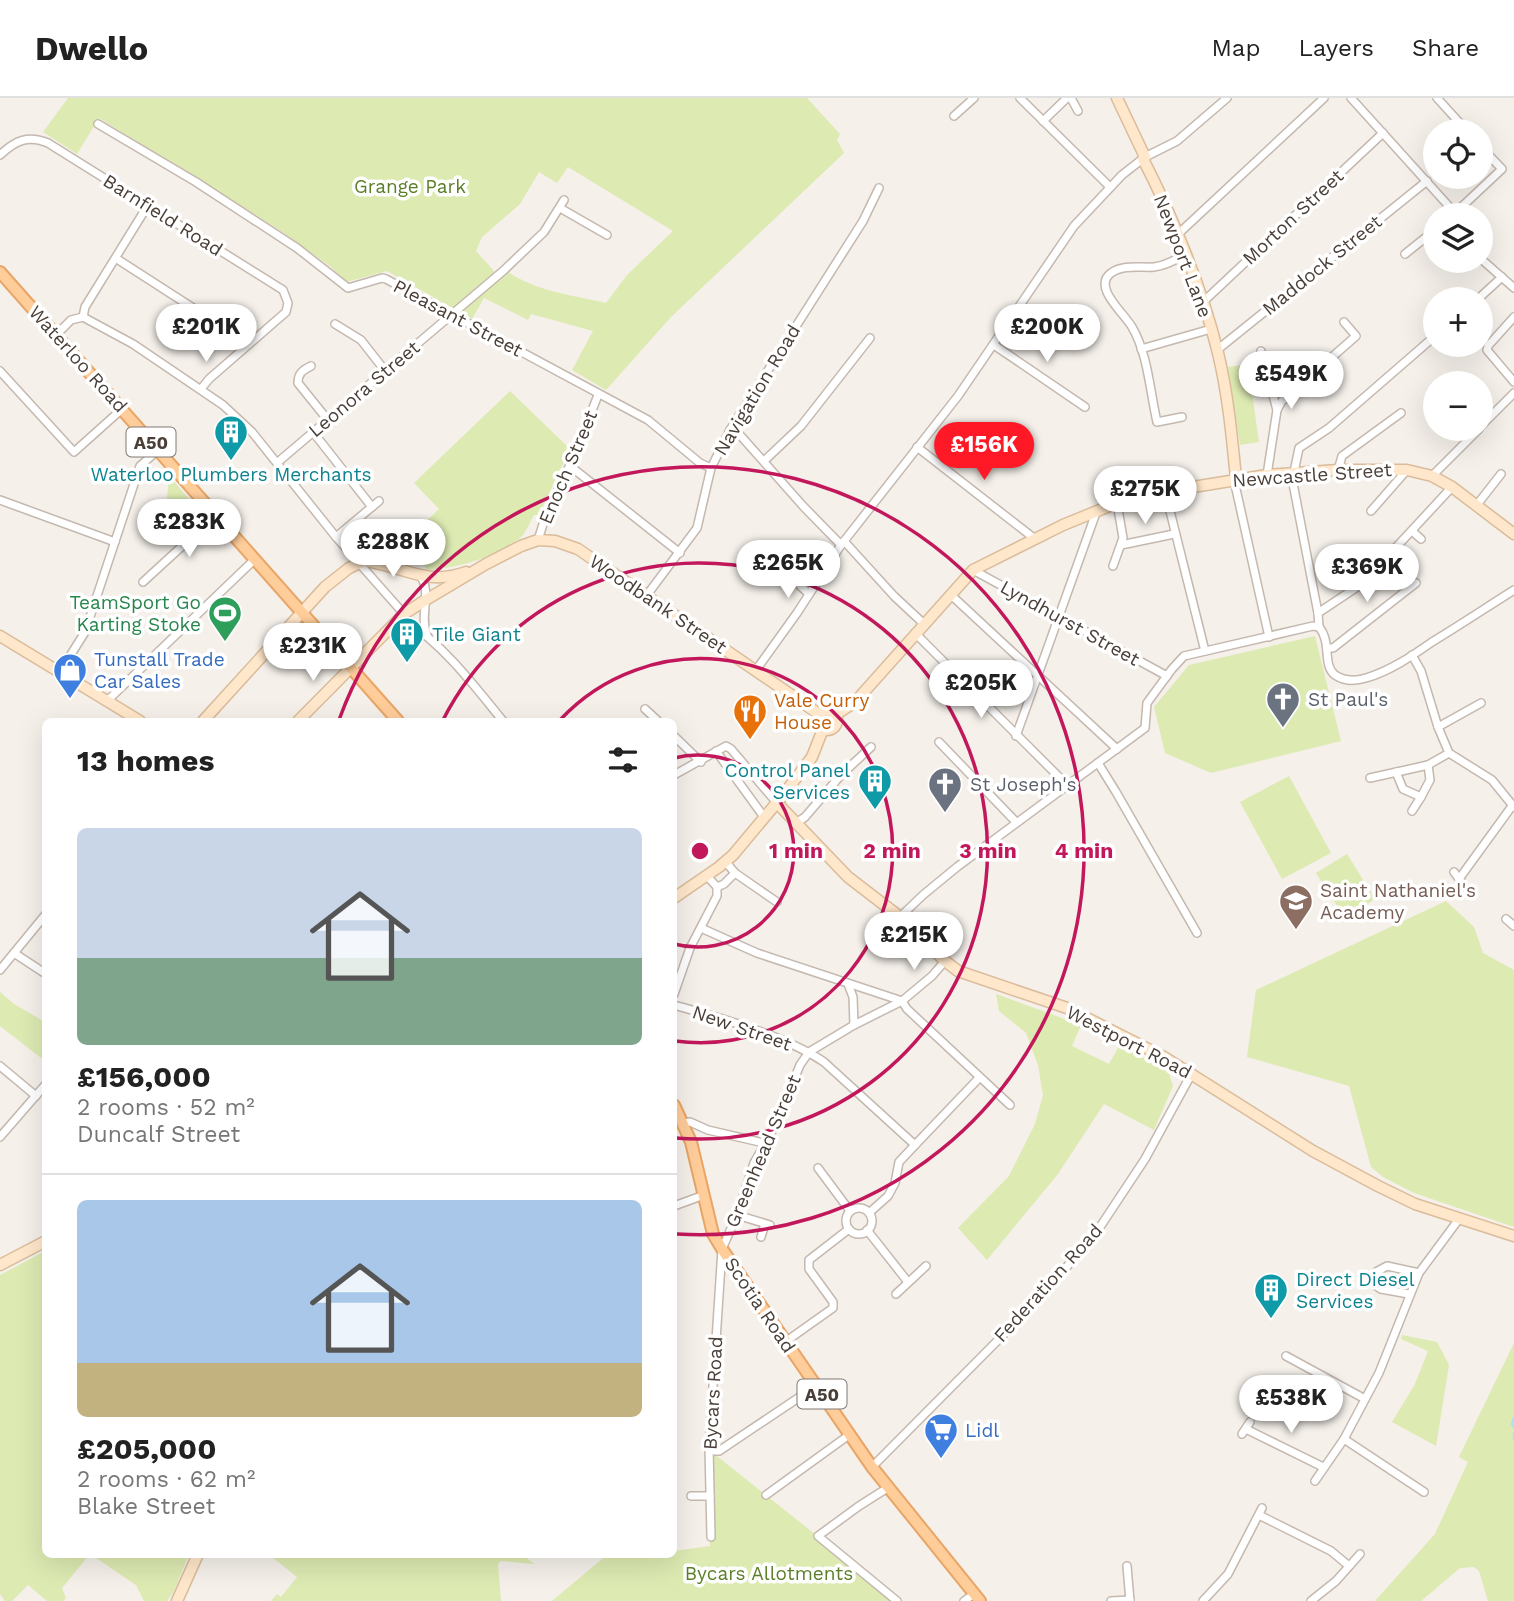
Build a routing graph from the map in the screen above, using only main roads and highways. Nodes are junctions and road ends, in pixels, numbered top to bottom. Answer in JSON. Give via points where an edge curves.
{"nodes":[{"id":1,"x":1116,"y":98,"type":"edge"},
{"id":2,"x":0,"y":272,"type":"edge"},
{"id":3,"x":1235,"y":479,"type":"junction"},
{"id":4,"x":1514,"y":534,"type":"edge"},
{"id":5,"x":486,"y":565,"type":"junction"},
{"id":6,"x":301,"y":612,"type":"junction"},
{"id":7,"x":0,"y":636,"type":"edge"},
{"id":8,"x":350,"y":667,"type":"junction"},
{"id":9,"x":820,"y":714,"type":"junction"},
{"id":10,"x":835,"y":715,"type":"junction"},
{"id":11,"x":136,"y":718,"type":"edge"},
{"id":12,"x":206,"y":718,"type":"edge"},
{"id":13,"x":301,"y":718,"type":"edge"},
{"id":14,"x":395,"y":718,"type":"edge"},
{"id":15,"x":823,"y":729,"type":"junction"},
{"id":16,"x":777,"y":803,"type":"junction"},
{"id":17,"x":677,"y":896,"type":"edge"},
{"id":18,"x":677,"y":1112,"type":"edge"},
{"id":19,"x":1514,"y":1236,"type":"edge"},
{"id":20,"x":42,"y":1243,"type":"edge"},
{"id":21,"x":0,"y":1265,"type":"edge"},
{"id":22,"x":196,"y":1558,"type":"edge"},
{"id":23,"x":977,"y":1598,"type":"edge"},
{"id":24,"x":177,"y":1601,"type":"edge"}],
"edges":[{"from":1,"to":3,"type":"main road","name":"Newport Lane","via":[[1203,302],[1217,350]]},
{"from":2,"to":6,"type":"main road","name":"Waterloo Road","number":"A50"},
{"from":3,"to":4,"type":"main road","name":"Newcastle Street","via":[[1338,470],[1407,470],[1452,487]]},
{"from":3,"to":10,"type":"main road","name":"Newcastle Street","via":[[1117,503],[973,570],[855,702]]},
{"from":5,"to":6,"type":"main road","via":[[458,575],[421,578],[360,562],[325,587]]},
{"from":5,"to":8,"type":"main road","via":[[404,614]]},
{"from":5,"to":9,"type":"main road","name":"Woodbank Street","via":[[538,540],[578,549]]},
{"from":6,"to":8,"type":"main road","name":"Waterloo Road","number":"A50"},
{"from":6,"to":12,"type":"main road"},
{"from":7,"to":11,"type":"main road"},
{"from":8,"to":13,"type":"main road"},
{"from":8,"to":14,"type":"main road","number":"A50"},
{"from":9,"to":10,"type":"main road","via":[[827,710]]},
{"from":9,"to":15,"type":"main road","via":[[817,722]]},
{"from":10,"to":15,"type":"main road","via":[[835,726]]},
{"from":15,"to":16,"type":"main road","via":[[812,757]]},
{"from":16,"to":17,"type":"main road","via":[[725,861]]},
{"from":16,"to":19,"type":"main road","name":"Westport Road","via":[[848,877],[901,918],[945,961],[974,978],[1067,1008],[1164,1057],[1336,1164],[1415,1204]]},
{"from":18,"to":23,"type":"main road","name":"Scotia Road","number":"A50","via":[[691,1142],[713,1234],[722,1249],[872,1467]]},
{"from":20,"to":21,"type":"main road"},
{"from":22,"to":24,"type":"main road"}]}
